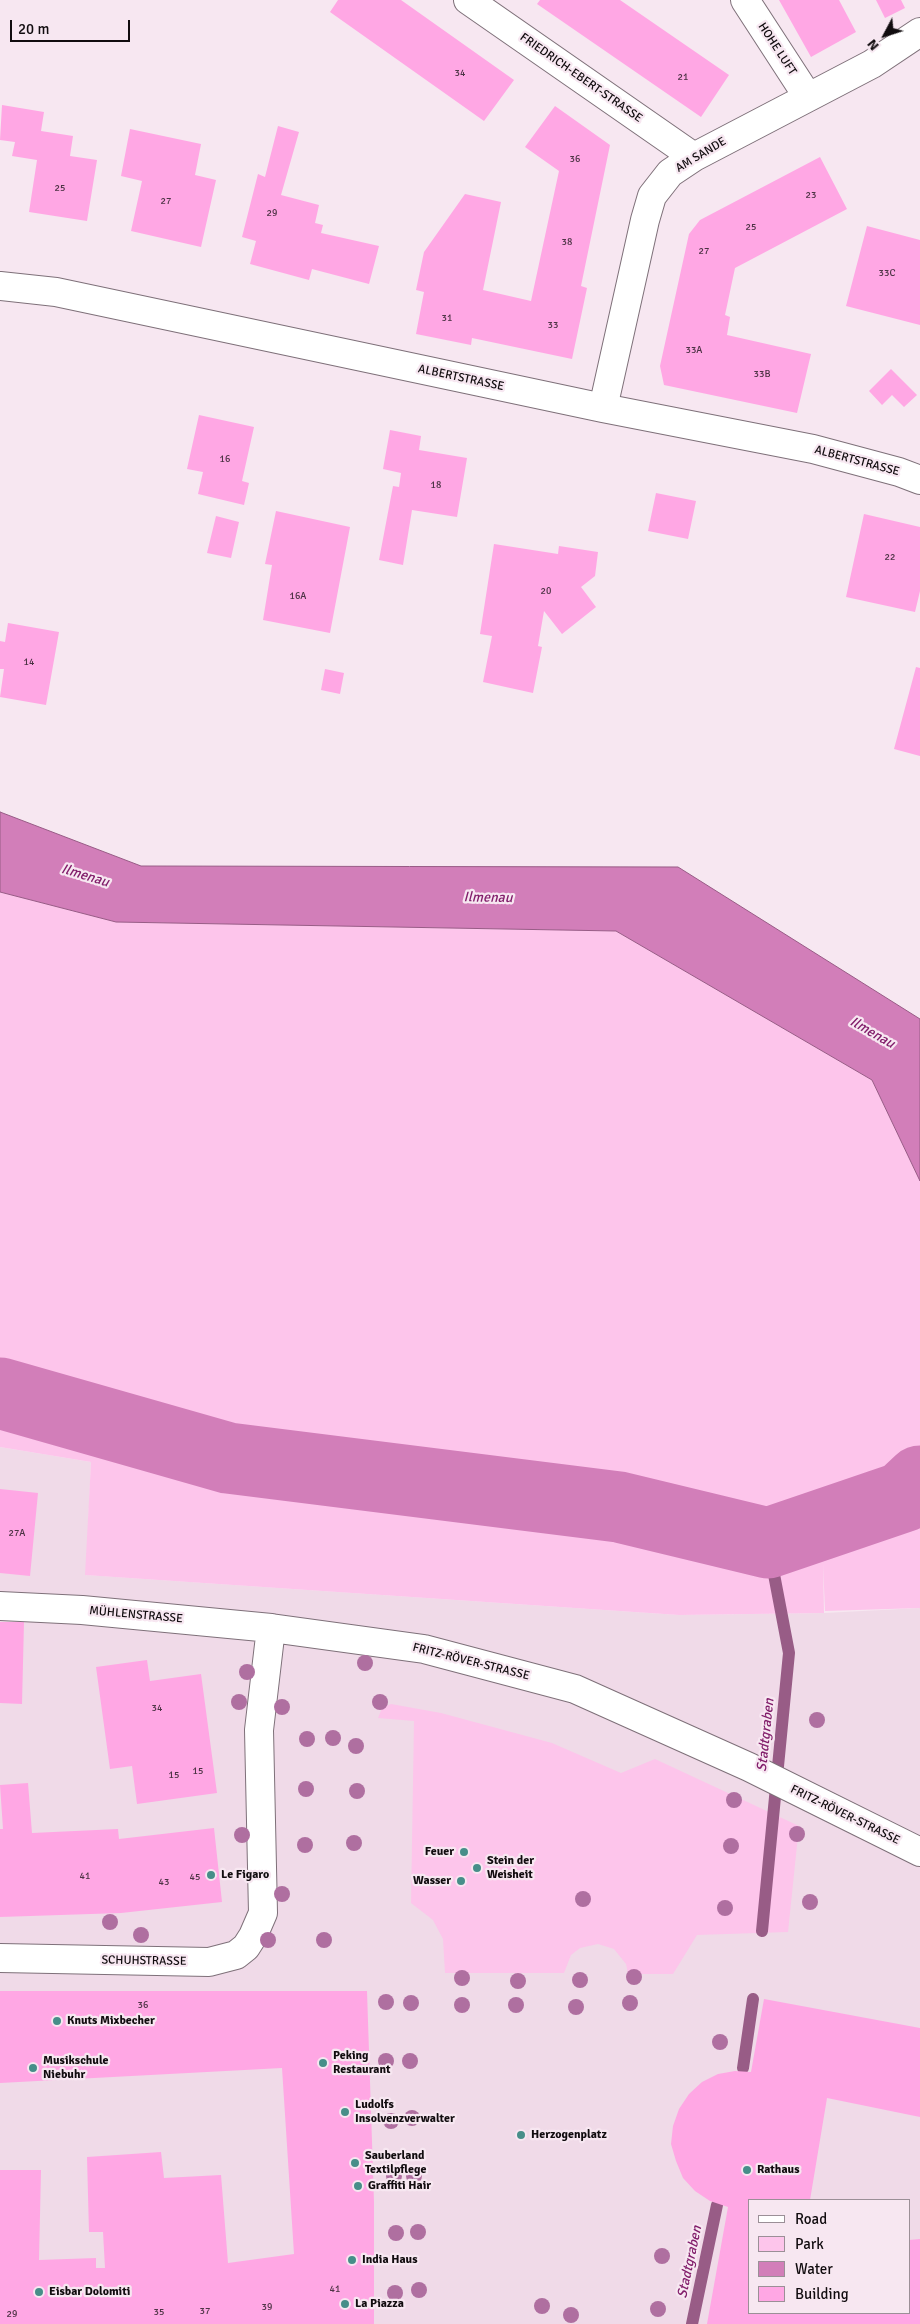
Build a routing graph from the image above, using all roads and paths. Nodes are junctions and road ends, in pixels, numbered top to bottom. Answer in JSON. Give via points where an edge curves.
{"nodes":[{"id":1,"x":468,"y":0,"type":"edge"},
{"id":2,"x":745,"y":0,"type":"edge"},
{"id":3,"x":920,"y":32,"type":"edge"},
{"id":4,"x":808,"y":97,"type":"junction"},
{"id":5,"x":694,"y":157,"type":"junction"},
{"id":6,"x":0,"y":286,"type":"edge"},
{"id":7,"x":603,"y":408,"type":"junction"},
{"id":8,"x":920,"y":480,"type":"edge"},
{"id":9,"x":0,"y":1606,"type":"edge"},
{"id":10,"x":271,"y":1628,"type":"junction"},
{"id":11,"x":920,"y":1852,"type":"edge"},
{"id":12,"x":0,"y":1958,"type":"edge"}],
"edges":[{"from":1,"to":5,"type":"street","name":"FRIEDRICH-EBERT-STRASSE"},
{"from":2,"to":4,"type":"street","name":"HOHE LUFT"},
{"from":3,"to":4,"type":"street","name":"AM SANDE","via":[[872,64]]},
{"from":4,"to":5,"type":"street","name":"AM SANDE"},
{"from":5,"to":7,"type":"street","name":"AM SANDE","via":[[670,173],[652,196]]},
{"from":6,"to":7,"type":"street","name":"ALBERTSTRASSE","via":[[56,292]]},
{"from":7,"to":8,"type":"street","name":"ALBERTSTRASSE","via":[[813,449]]},
{"from":9,"to":10,"type":"street","name":"MÜHLENSTRASSE","via":[[82,1610]]},
{"from":10,"to":11,"type":"street","name":"FRITZ-RÖVER-STRASSE","via":[[424,1649],[575,1689],[749,1767]]},
{"from":10,"to":12,"type":"street","name":"SCHUHSTRASSE","via":[[259,1730],[264,1913],[246,1947],[236,1955],[209,1962]]}]}
